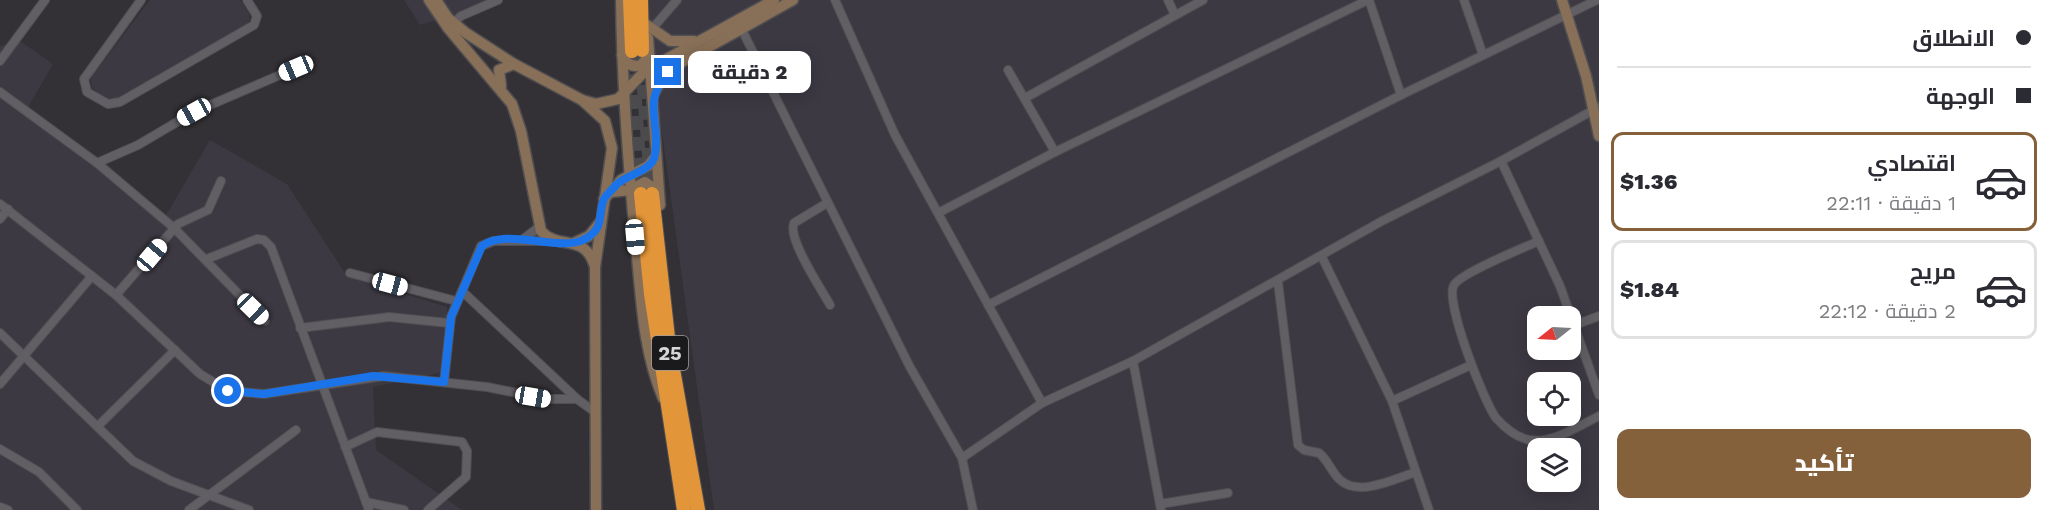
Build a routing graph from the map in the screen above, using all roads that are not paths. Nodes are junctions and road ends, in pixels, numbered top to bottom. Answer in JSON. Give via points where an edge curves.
{"nodes":[{"id":1,"x":45,"y":0,"type":"edge"},
{"id":2,"x":141,"y":0,"type":"edge"},
{"id":3,"x":247,"y":0,"type":"edge"},
{"id":4,"x":429,"y":0,"type":"edge"},
{"id":5,"x":436,"y":0,"type":"edge"},
{"id":6,"x":498,"y":0,"type":"edge"},
{"id":7,"x":621,"y":0,"type":"edge"},
{"id":8,"x":630,"y":0,"type":"edge"},
{"id":9,"x":641,"y":0,"type":"edge"},
{"id":10,"x":646,"y":0,"type":"edge"},
{"id":11,"x":677,"y":0,"type":"edge"},
{"id":12,"x":774,"y":0,"type":"edge"},
{"id":13,"x":793,"y":0,"type":"edge"},
{"id":14,"x":835,"y":0,"type":"edge"},
{"id":15,"x":1168,"y":0,"type":"edge"},
{"id":16,"x":1203,"y":0,"type":"edge"},
{"id":17,"x":1368,"y":0,"type":"edge"},
{"id":18,"x":1464,"y":0,"type":"edge"},
{"id":19,"x":1562,"y":0,"type":"edge"},
{"id":20,"x":1597,"y":0,"type":"edge"},
{"id":21,"x":1175,"y":15,"type":"junction"},
{"id":22,"x":1567,"y":16,"type":"junction"},
{"id":23,"x":450,"y":25,"type":"junction"},
{"id":24,"x":649,"y":27,"type":"junction"},
{"id":25,"x":741,"y":28,"type":"junction"},
{"id":26,"x":726,"y":31,"type":"junction"},
{"id":27,"x":703,"y":39,"type":"junction"},
{"id":28,"x":636,"y":52,"type":"junction"},
{"id":29,"x":1483,"y":55,"type":"junction"},
{"id":30,"x":0,"y":61,"type":"edge"},
{"id":31,"x":514,"y":64,"type":"junction"},
{"id":32,"x":296,"y":68,"type":"dead end"},
{"id":33,"x":650,"y":68,"type":"junction"},
{"id":34,"x":1008,"y":70,"type":"dead end"},
{"id":35,"x":622,"y":82,"type":"junction"},
{"id":36,"x":501,"y":88,"type":"junction"},
{"id":37,"x":0,"y":92,"type":"edge"},
{"id":38,"x":653,"y":95,"type":"junction"},
{"id":39,"x":1401,"y":95,"type":"junction"},
{"id":40,"x":623,"y":96,"type":"junction"},
{"id":41,"x":1025,"y":98,"type":"junction"},
{"id":42,"x":582,"y":100,"type":"junction"},
{"id":43,"x":609,"y":102,"type":"junction"},
{"id":44,"x":1596,"y":109,"type":"edge"},
{"id":45,"x":1599,"y":136,"type":"edge"},
{"id":46,"x":1055,"y":152,"type":"junction"},
{"id":47,"x":655,"y":157,"type":"junction"},
{"id":48,"x":1501,"y":161,"type":"junction"},
{"id":49,"x":97,"y":163,"type":"junction"},
{"id":50,"x":629,"y":175,"type":"junction"},
{"id":51,"x":221,"y":181,"type":"dead end"},
{"id":52,"x":645,"y":192,"type":"junction"},
{"id":53,"x":608,"y":195,"type":"junction"},
{"id":54,"x":827,"y":203,"type":"junction"},
{"id":55,"x":0,"y":204,"type":"edge"},
{"id":56,"x":8,"y":209,"type":"junction"},
{"id":57,"x":938,"y":213,"type":"junction"},
{"id":58,"x":0,"y":219,"type":"edge"},
{"id":59,"x":601,"y":220,"type":"junction"},
{"id":60,"x":539,"y":227,"type":"junction"},
{"id":61,"x":174,"y":228,"type":"junction"},
{"id":62,"x":522,"y":240,"type":"junction"},
{"id":63,"x":550,"y":241,"type":"junction"},
{"id":64,"x":1539,"y":241,"type":"junction"},
{"id":65,"x":574,"y":243,"type":"junction"},
{"id":66,"x":1322,"y":256,"type":"junction"},
{"id":67,"x":207,"y":259,"type":"junction"},
{"id":68,"x":595,"y":267,"type":"junction"},
{"id":69,"x":350,"y":273,"type":"dead end"},
{"id":70,"x":92,"y":276,"type":"junction"},
{"id":71,"x":1278,"y":282,"type":"junction"},
{"id":72,"x":462,"y":291,"type":"junction"},
{"id":73,"x":116,"y":295,"type":"junction"},
{"id":74,"x":456,"y":301,"type":"junction"},
{"id":75,"x":830,"y":305,"type":"dead end"},
{"id":76,"x":988,"y":305,"type":"junction"},
{"id":77,"x":1567,"y":306,"type":"edge"},
{"id":78,"x":1599,"y":316,"type":"edge"},
{"id":79,"x":266,"y":321,"type":"dead end"},
{"id":80,"x":449,"y":323,"type":"junction"},
{"id":81,"x":1581,"y":323,"type":"edge"},
{"id":82,"x":300,"y":328,"type":"junction"},
{"id":83,"x":0,"y":333,"type":"edge"},
{"id":84,"x":1581,"y":342,"type":"edge"},
{"id":85,"x":175,"y":350,"type":"junction"},
{"id":86,"x":23,"y":357,"type":"junction"},
{"id":87,"x":1132,"y":361,"type":"junction"},
{"id":88,"x":1471,"y":365,"type":"junction"},
{"id":89,"x":444,"y":382,"type":"junction"},
{"id":90,"x":0,"y":384,"type":"edge"},
{"id":91,"x":321,"y":385,"type":"junction"},
{"id":92,"x":1599,"y":395,"type":"edge"},
{"id":93,"x":577,"y":399,"type":"junction"},
{"id":94,"x":1392,"y":401,"type":"junction"},
{"id":95,"x":673,"y":403,"type":"junction"},
{"id":96,"x":1042,"y":403,"type":"junction"},
{"id":97,"x":595,"y":412,"type":"junction"},
{"id":98,"x":1599,"y":417,"type":"edge"},
{"id":99,"x":98,"y":426,"type":"junction"},
{"id":100,"x":296,"y":430,"type":"dead end"},
{"id":101,"x":345,"y":447,"type":"junction"},
{"id":102,"x":0,"y":449,"type":"edge"},
{"id":103,"x":962,"y":458,"type":"junction"},
{"id":104,"x":1416,"y":472,"type":"junction"},
{"id":105,"x":1228,"y":493,"type":"dead end"},
{"id":106,"x":207,"y":495,"type":"junction"},
{"id":107,"x":367,"y":506,"type":"edge"},
{"id":108,"x":0,"y":507,"type":"edge"},
{"id":109,"x":1161,"y":507,"type":"edge"},
{"id":110,"x":8,"y":510,"type":"edge"},
{"id":111,"x":77,"y":510,"type":"edge"},
{"id":112,"x":189,"y":510,"type":"edge"},
{"id":113,"x":249,"y":510,"type":"edge"},
{"id":114,"x":404,"y":510,"type":"edge"},
{"id":115,"x":428,"y":510,"type":"edge"},
{"id":116,"x":596,"y":510,"type":"edge"},
{"id":117,"x":684,"y":510,"type":"edge"},
{"id":118,"x":698,"y":510,"type":"edge"},
{"id":119,"x":972,"y":510,"type":"edge"},
{"id":120,"x":1429,"y":510,"type":"edge"}],
"edges":[{"from":1,"to":30,"type":"street"},
{"from":2,"to":3,"type":"street","via":[[84,79],[87,92],[108,104],[120,102],[254,25],[257,16]]},
{"from":4,"to":23,"type":"street"},
{"from":5,"to":23,"type":"street"},
{"from":6,"to":23,"type":"street","via":[[461,15]]},
{"from":7,"to":28,"type":"street"},
{"from":8,"to":28,"type":"highway"},
{"from":9,"to":28,"type":"highway"},
{"from":10,"to":24,"type":"street"},
{"from":11,"to":24,"type":"street"},
{"from":12,"to":26,"type":"street"},
{"from":13,"to":25,"type":"street"},
{"from":14,"to":57,"type":"street","via":[[895,135]]},
{"from":15,"to":21,"type":"street"},
{"from":16,"to":21,"type":"street"},
{"from":17,"to":39,"type":"street"},
{"from":17,"to":46,"type":"street"},
{"from":18,"to":29,"type":"street"},
{"from":19,"to":22,"type":"street"},
{"from":20,"to":22,"type":"street"},
{"from":21,"to":41,"type":"street"},
{"from":22,"to":29,"type":"street"},
{"from":22,"to":44,"type":"street"},
{"from":23,"to":31,"type":"street"},
{"from":23,"to":36,"type":"street"},
{"from":24,"to":27,"type":"street","via":[[676,43]]},
{"from":24,"to":28,"type":"street"},
{"from":25,"to":26,"type":"street"},
{"from":25,"to":54,"type":"street"},
{"from":26,"to":27,"type":"street"},
{"from":26,"to":38,"type":"street","via":[[675,66]]},
{"from":27,"to":33,"type":"street"},
{"from":28,"to":33,"type":"street"},
{"from":28,"to":35,"type":"street"},
{"from":29,"to":39,"type":"street"},
{"from":31,"to":36,"type":"street","via":[[499,70]]},
{"from":31,"to":42,"type":"street"},
{"from":32,"to":49,"type":"street","via":[[194,112],[138,145]]},
{"from":33,"to":38,"type":"street"},
{"from":33,"to":40,"type":"street","via":[[636,78]]},
{"from":34,"to":41,"type":"street"},
{"from":35,"to":40,"type":"street"},
{"from":35,"to":43,"type":"street"},
{"from":36,"to":60,"type":"street","via":[[517,115]]},
{"from":37,"to":49,"type":"street"},
{"from":38,"to":47,"type":"street"},
{"from":39,"to":76,"type":"street"},
{"from":40,"to":43,"type":"street"},
{"from":40,"to":50,"type":"street"},
{"from":41,"to":46,"type":"street"},
{"from":42,"to":43,"type":"street"},
{"from":42,"to":53,"type":"street","via":[[605,121],[611,137]]},
{"from":44,"to":45,"type":"street"},
{"from":44,"to":48,"type":"street"},
{"from":46,"to":57,"type":"street"},
{"from":47,"to":50,"type":"street","via":[[648,166]]},
{"from":47,"to":52,"type":"street"},
{"from":48,"to":64,"type":"street"},
{"from":48,"to":66,"type":"street"},
{"from":49,"to":61,"type":"street"},
{"from":50,"to":52,"type":"street"},
{"from":50,"to":53,"type":"street"},
{"from":51,"to":61,"type":"street","via":[[208,210]]},
{"from":52,"to":53,"type":"street"},
{"from":52,"to":95,"type":"highway","number":"25"},
{"from":52,"to":95,"type":"street","via":[[642,314],[656,379]]},
{"from":53,"to":59,"type":"street"},
{"from":54,"to":75,"type":"street","via":[[794,223],[792,231]]},
{"from":54,"to":103,"type":"street","via":[[930,407]]},
{"from":55,"to":56,"type":"street"},
{"from":56,"to":58,"type":"street"},
{"from":56,"to":70,"type":"street"},
{"from":57,"to":76,"type":"street"},
{"from":59,"to":65,"type":"street","via":[[589,236]]},
{"from":59,"to":68,"type":"street"},
{"from":60,"to":62,"type":"street"},
{"from":60,"to":63,"type":"street"},
{"from":61,"to":67,"type":"street"},
{"from":61,"to":73,"type":"street"},
{"from":62,"to":63,"type":"street"},
{"from":62,"to":72,"type":"street","via":[[494,241],[482,246]]},
{"from":63,"to":65,"type":"street"},
{"from":64,"to":77,"type":"street"},
{"from":64,"to":88,"type":"street","via":[[1454,283],[1453,303]]},
{"from":65,"to":68,"type":"street","via":[[590,254]]},
{"from":66,"to":71,"type":"street"},
{"from":66,"to":94,"type":"street"},
{"from":67,"to":79,"type":"street"},
{"from":67,"to":82,"type":"street","via":[[257,239],[264,240],[271,247]]},
{"from":68,"to":97,"type":"street"},
{"from":69,"to":74,"type":"street"},
{"from":70,"to":73,"type":"street"},
{"from":70,"to":86,"type":"street"},
{"from":71,"to":87,"type":"street"},
{"from":71,"to":104,"type":"street","via":[[1298,446],[1323,456],[1337,478],[1353,488]]},
{"from":72,"to":74,"type":"street"},
{"from":72,"to":93,"type":"street"},
{"from":73,"to":85,"type":"street"},
{"from":74,"to":80,"type":"street"},
{"from":76,"to":96,"type":"street"},
{"from":78,"to":81,"type":"street"},
{"from":80,"to":82,"type":"street","via":[[389,318]]},
{"from":80,"to":89,"type":"street"},
{"from":82,"to":91,"type":"street"},
{"from":83,"to":86,"type":"street"},
{"from":84,"to":92,"type":"street"},
{"from":85,"to":91,"type":"street","via":[[200,374],[228,391],[264,394]]},
{"from":85,"to":99,"type":"street"},
{"from":86,"to":90,"type":"street"},
{"from":86,"to":99,"type":"street"},
{"from":87,"to":96,"type":"street"},
{"from":87,"to":109,"type":"street"},
{"from":88,"to":94,"type":"street"},
{"from":88,"to":98,"type":"street","via":[[1489,407],[1508,430],[1519,436],[1542,441]]},
{"from":89,"to":91,"type":"street","via":[[373,376]]},
{"from":89,"to":93,"type":"street","via":[[547,399]]},
{"from":91,"to":101,"type":"street"},
{"from":93,"to":97,"type":"street"},
{"from":94,"to":104,"type":"street"},
{"from":95,"to":117,"type":"highway","number":"25"},
{"from":95,"to":118,"type":"highway","number":"25"},
{"from":96,"to":103,"type":"street"},
{"from":97,"to":116,"type":"street"},
{"from":99,"to":106,"type":"street","via":[[123,453],[144,468]]},
{"from":100,"to":106,"type":"street"},
{"from":101,"to":107,"type":"street"},
{"from":101,"to":115,"type":"street","via":[[377,432],[462,442],[467,448],[466,477]]},
{"from":102,"to":111,"type":"street","via":[[39,472]]},
{"from":103,"to":119,"type":"street"},
{"from":104,"to":120,"type":"street"},
{"from":105,"to":109,"type":"street"},
{"from":106,"to":112,"type":"street"},
{"from":106,"to":113,"type":"street"},
{"from":107,"to":114,"type":"street"},
{"from":108,"to":110,"type":"street"}]}
